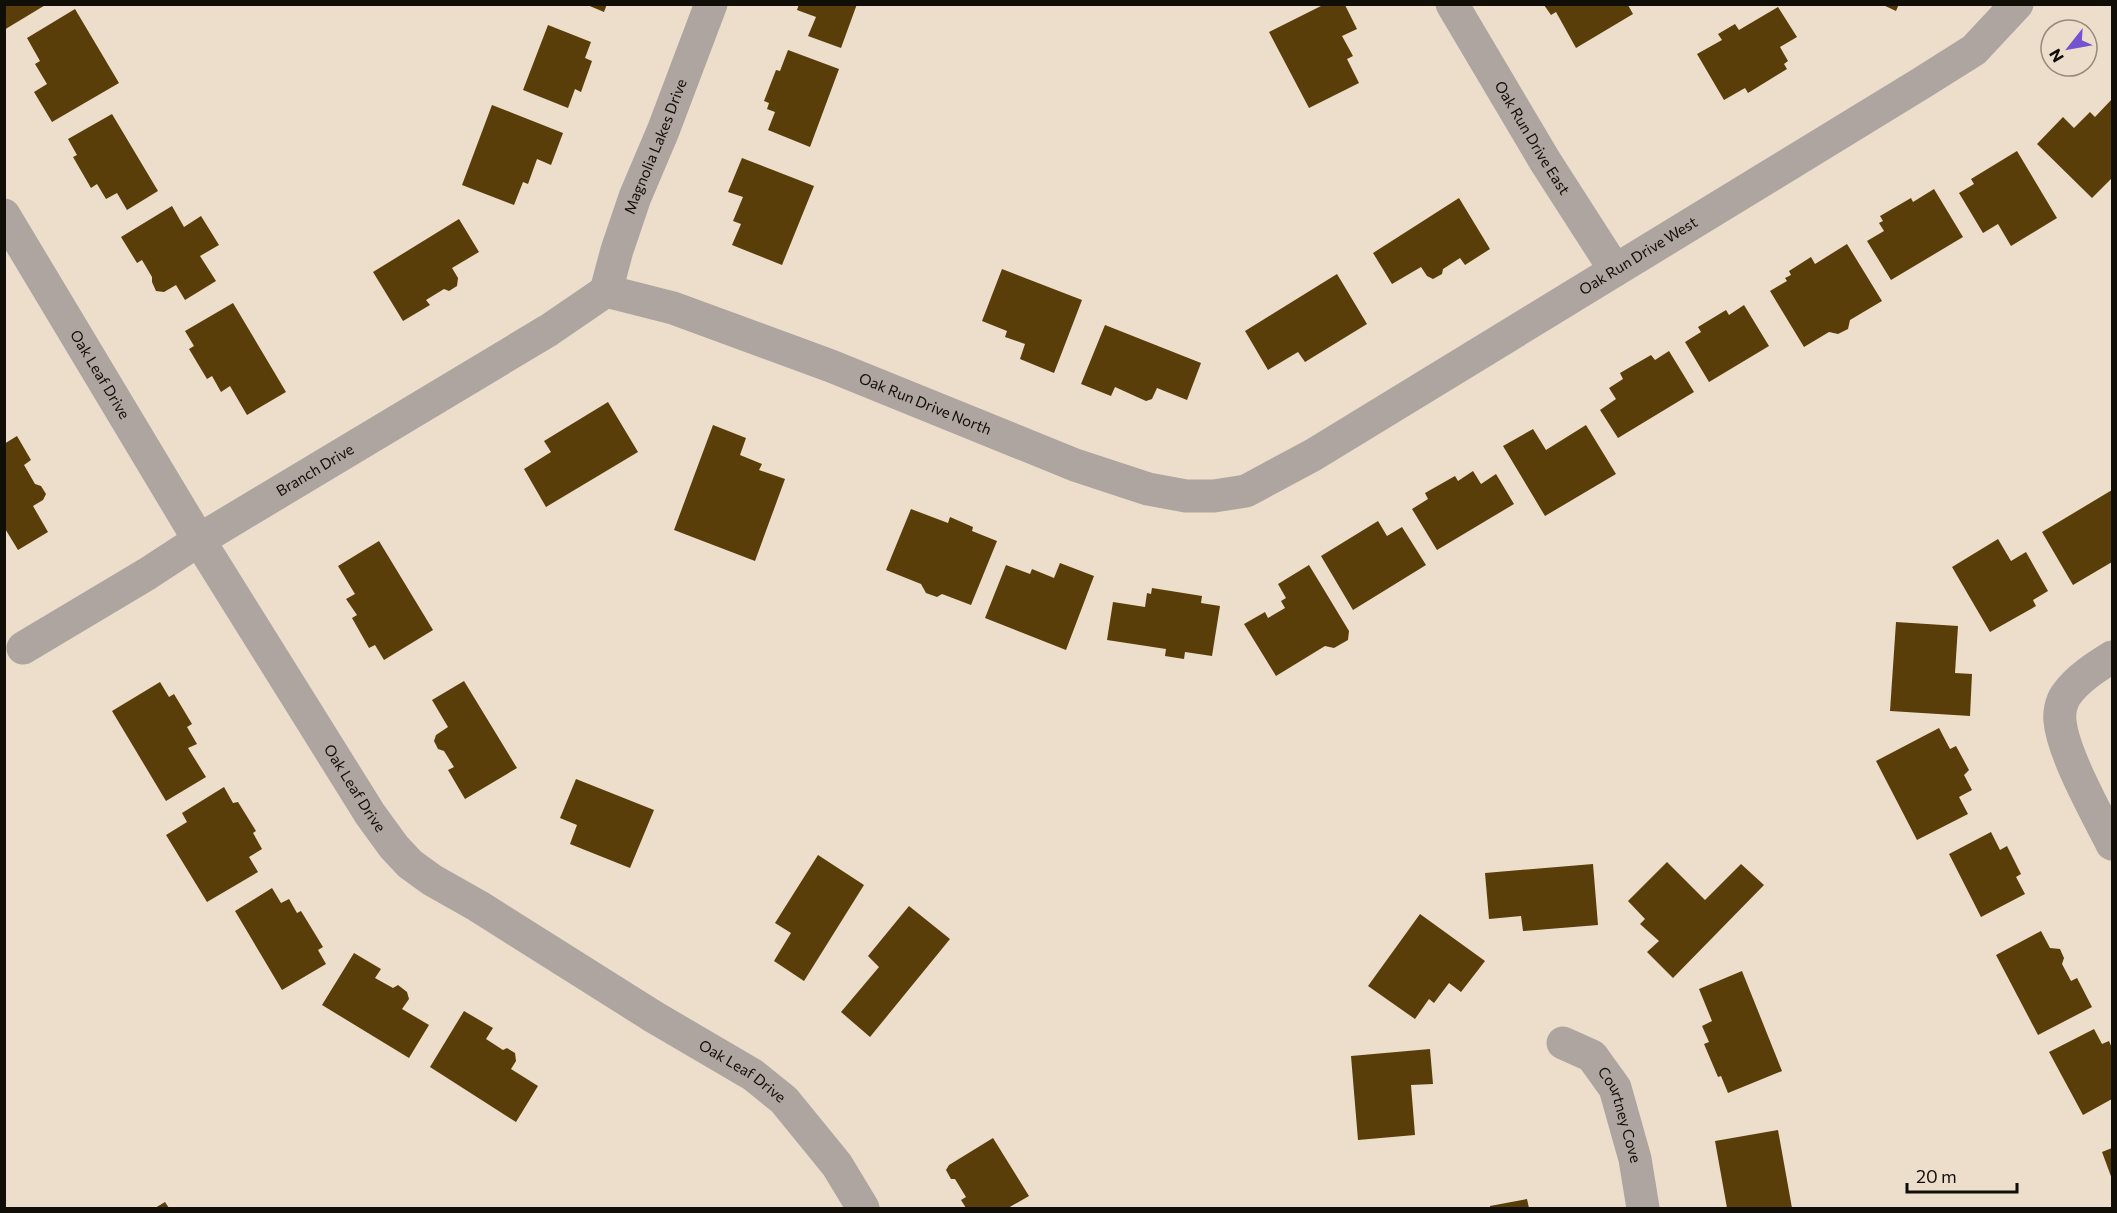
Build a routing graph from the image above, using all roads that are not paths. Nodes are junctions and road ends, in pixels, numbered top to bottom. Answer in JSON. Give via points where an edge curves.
{"nodes":[{"id":1,"x":711,"y":4,"type":"edge"},
{"id":2,"x":1452,"y":4,"type":"edge"},
{"id":3,"x":2017,"y":4,"type":"edge"},
{"id":4,"x":4,"y":215,"type":"edge"},
{"id":5,"x":1615,"y":270,"type":"junction"},
{"id":6,"x":606,"y":291,"type":"junction"},
{"id":7,"x":1246,"y":491,"type":"joint"},
{"id":8,"x":199,"y":540,"type":"junction"},
{"id":9,"x":23,"y":648,"type":"dead end"},
{"id":10,"x":2112,"y":657,"type":"edge"},
{"id":11,"x":2112,"y":844,"type":"edge"},
{"id":12,"x":1563,"y":1043,"type":"dead end"},
{"id":13,"x":863,"y":1209,"type":"edge"},
{"id":14,"x":1643,"y":1209,"type":"edge"}],
"edges":[{"from":1,"to":6,"type":"street","name":"Magnolia Lakes Drive","via":[[635,198]]},
{"from":2,"to":5,"type":"street","name":"Oak Run Drive East"},
{"from":3,"to":5,"type":"street","name":"Oak Run Drive West","via":[[1974,50]]},
{"from":4,"to":8,"type":"street","name":"Oak Leaf Drive"},
{"from":5,"to":7,"type":"street","name":"Oak Run Drive West","via":[[1313,455]]},
{"from":6,"to":7,"type":"street","name":"Oak Run Drive North","via":[[673,308],[831,366],[1075,465],[1148,489],[1186,496]]},
{"from":6,"to":8,"type":"street","name":"Branch Drive","via":[[549,330]]},
{"from":8,"to":9,"type":"street","name":"Branch Drive"},
{"from":8,"to":13,"type":"street","name":"Oak Leaf Drive","via":[[370,814],[410,864],[753,1075],[784,1100],[837,1165]]},
{"from":10,"to":11,"type":"street","via":[[2066,695],[2060,712],[2061,730],[2073,763]]},
{"from":12,"to":14,"type":"street","name":"Courtney Cove","via":[[1592,1056],[1615,1088],[1635,1159]]}]}
